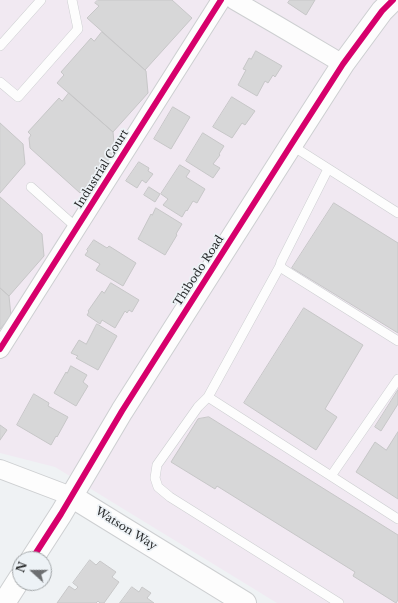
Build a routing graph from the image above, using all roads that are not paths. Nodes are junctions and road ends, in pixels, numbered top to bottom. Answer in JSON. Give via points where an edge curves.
{"nodes":[{"id":1,"x":41,"y":0,"type":"edge"},
{"id":2,"x":72,"y":0,"type":"edge"},
{"id":3,"x":221,"y":0,"type":"edge"},
{"id":4,"x":234,"y":0,"type":"edge"},
{"id":5,"x":393,"y":0,"type":"edge"},
{"id":6,"x":0,"y":46,"type":"edge"},
{"id":7,"x":343,"y":64,"type":"junction"},
{"id":8,"x":0,"y":82,"type":"edge"},
{"id":9,"x":291,"y":145,"type":"junction"},
{"id":10,"x":328,"y":169,"type":"junction"},
{"id":11,"x":31,"y":187,"type":"dead end"},
{"id":12,"x":398,"y":213,"type":"edge"},
{"id":13,"x":77,"y":228,"type":"junction"},
{"id":14,"x":280,"y":266,"type":"junction"},
{"id":15,"x":398,"y":341,"type":"edge"},
{"id":16,"x":0,"y":349,"type":"edge"},
{"id":17,"x":398,"y":379,"type":"edge"},
{"id":18,"x":208,"y":398,"type":"junction"},
{"id":19,"x":0,"y":469,"type":"edge"},
{"id":20,"x":331,"y":476,"type":"junction"},
{"id":21,"x":71,"y":496,"type":"junction"},
{"id":22,"x":398,"y":519,"type":"edge"},
{"id":23,"x":37,"y":551,"type":"edge"},
{"id":24,"x":12,"y":590,"type":"edge"},
{"id":25,"x":4,"y":603,"type":"edge"},
{"id":26,"x":245,"y":603,"type":"edge"},
{"id":27,"x":339,"y":603,"type":"edge"}],
"edges":[{"from":1,"to":6,"type":"lane"},
{"from":2,"to":8,"type":"lane","via":[[78,29],[28,86],[18,97]]},
{"from":3,"to":13,"type":"street","name":"Industrial Court"},
{"from":4,"to":7,"type":"street"},
{"from":5,"to":7,"type":"street","name":"Thibodo Road"},
{"from":7,"to":9,"type":"street","name":"Thibodo Road"},
{"from":9,"to":10,"type":"lane"},
{"from":9,"to":21,"type":"street","name":"Thibodo Road"},
{"from":10,"to":12,"type":"lane"},
{"from":10,"to":14,"type":"lane"},
{"from":11,"to":13,"type":"lane"},
{"from":13,"to":16,"type":"street","name":"Industrial Court"},
{"from":14,"to":15,"type":"lane"},
{"from":14,"to":18,"type":"lane"},
{"from":17,"to":20,"type":"lane"},
{"from":18,"to":20,"type":"lane"},
{"from":18,"to":27,"type":"lane","via":[[198,407],[157,465],[155,478],[158,487]]},
{"from":19,"to":21,"type":"street","name":"Watson Way"},
{"from":20,"to":22,"type":"lane"},
{"from":21,"to":23,"type":"street","name":"Thibodo Road"},
{"from":21,"to":26,"type":"street","name":"Watson Way"},
{"from":24,"to":25,"type":"street"}]}
